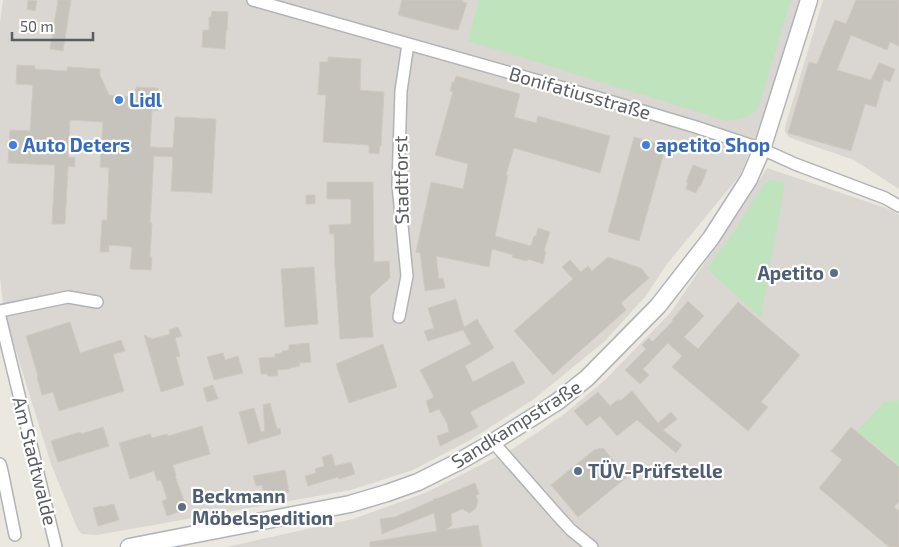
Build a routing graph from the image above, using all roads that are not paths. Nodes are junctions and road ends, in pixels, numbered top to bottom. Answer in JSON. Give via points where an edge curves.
{"nodes":[{"id":1,"x":254,"y":0,"type":"edge"},
{"id":2,"x":809,"y":0,"type":"edge"},
{"id":3,"x":408,"y":44,"type":"junction"},
{"id":4,"x":762,"y":149,"type":"junction"},
{"id":5,"x":899,"y":206,"type":"edge"},
{"id":6,"x":97,"y":302,"type":"dead end"},
{"id":7,"x":0,"y":311,"type":"edge"},
{"id":8,"x":399,"y":316,"type":"dead end"},
{"id":9,"x":0,"y":317,"type":"edge"},
{"id":10,"x":493,"y":442,"type":"junction"},
{"id":11,"x":0,"y":464,"type":"edge"},
{"id":12,"x":15,"y":535,"type":"dead end"},
{"id":13,"x":56,"y":547,"type":"edge"},
{"id":14,"x":129,"y":547,"type":"edge"},
{"id":15,"x":592,"y":547,"type":"edge"}],
"edges":[{"from":1,"to":3,"type":"street","name":"Bonifatiusstraße"},
{"from":2,"to":4,"type":"street","name":"Sandkampstraße"},
{"from":3,"to":4,"type":"street","name":"Bonifatiusstraße","via":[[606,100]]},
{"from":3,"to":8,"type":"street","name":"Stadtforst","via":[[401,91],[398,185],[407,276]]},
{"from":4,"to":5,"type":"street","name":"Bonifatiusstraße"},
{"from":4,"to":10,"type":"street","name":"Sandkampstraße","via":[[749,179],[711,238],[658,306],[587,378],[557,402]]},
{"from":6,"to":7,"type":"street","via":[[68,297]]},
{"from":9,"to":13,"type":"street","name":"Am Stadtwalde"},
{"from":10,"to":14,"type":"street","name":"Sandkampstraße","via":[[418,482],[350,504]]},
{"from":10,"to":15,"type":"street","via":[[571,530]]},
{"from":11,"to":12,"type":"street"}]}
